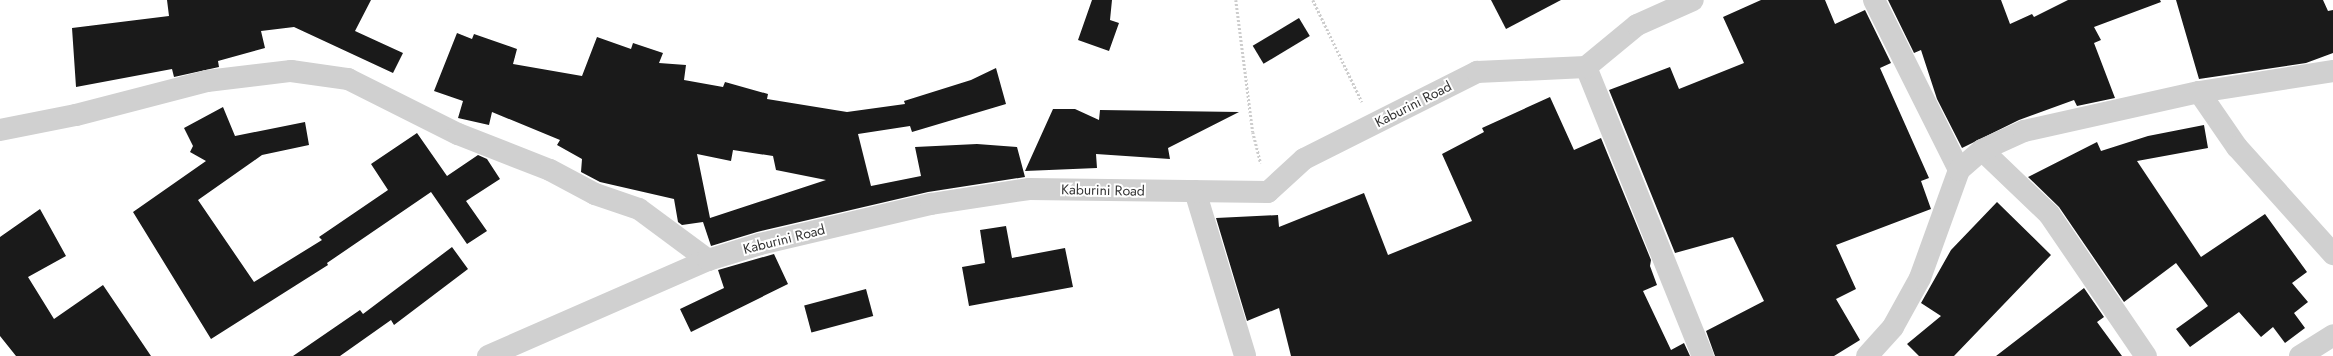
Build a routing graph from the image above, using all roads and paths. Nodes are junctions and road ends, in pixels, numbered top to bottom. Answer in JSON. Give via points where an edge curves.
{"nodes":[{"id":1,"x":1236,"y":0,"type":"edge"},
{"id":2,"x":1313,"y":0,"type":"edge"},
{"id":3,"x":1693,"y":0,"type":"edge"},
{"id":4,"x":1874,"y":0,"type":"edge"},
{"id":5,"x":1586,"y":67,"type":"junction"},
{"id":6,"x":2333,"y":71,"type":"edge"},
{"id":7,"x":2199,"y":92,"type":"junction"},
{"id":8,"x":1373,"y":124,"type":"junction"},
{"id":9,"x":0,"y":130,"type":"edge"},
{"id":10,"x":1982,"y":150,"type":"junction"},
{"id":11,"x":1958,"y":170,"type":"junction"},
{"id":12,"x":1195,"y":191,"type":"junction"},
{"id":13,"x":1268,"y":192,"type":"junction"},
{"id":14,"x":2333,"y":254,"type":"edge"},
{"id":15,"x":708,"y":260,"type":"junction"},
{"id":16,"x":2333,"y":335,"type":"edge"},
{"id":17,"x":488,"y":356,"type":"edge"},
{"id":18,"x":1245,"y":356,"type":"edge"},
{"id":19,"x":1703,"y":356,"type":"edge"},
{"id":20,"x":1867,"y":356,"type":"edge"},
{"id":21,"x":2146,"y":356,"type":"edge"},
{"id":22,"x":2300,"y":356,"type":"edge"}],
"edges":[{"from":1,"to":13,"type":"path","via":[[1253,132]]},
{"from":2,"to":8,"type":"path"},
{"from":3,"to":5,"type":"street","via":[[1637,25]]},
{"from":4,"to":11,"type":"street"},
{"from":5,"to":8,"type":"street","name":"Kaburini Road","via":[[1477,72]]},
{"from":5,"to":19,"type":"street"},
{"from":6,"to":7,"type":"street"},
{"from":7,"to":10,"type":"street","via":[[2024,131]]},
{"from":7,"to":14,"type":"street","via":[[2237,147]]},
{"from":8,"to":13,"type":"street","name":"Kaburini Road","via":[[1304,159]]},
{"from":9,"to":15,"type":"street","via":[[76,115],[207,81],[291,71],[348,79],[458,134],[550,170],[595,194],[639,209]]},
{"from":10,"to":11,"type":"street"},
{"from":10,"to":21,"type":"street","via":[[2049,214]]},
{"from":11,"to":20,"type":"street","via":[[1920,278],[1893,327]]},
{"from":12,"to":13,"type":"street","name":"Kaburini Road"},
{"from":12,"to":15,"type":"street","name":"Kaburini Road","via":[[1029,189],[931,204],[760,244]]},
{"from":12,"to":18,"type":"street"},
{"from":15,"to":17,"type":"street","name":"Kaburini Road"},
{"from":16,"to":22,"type":"street"}]}
